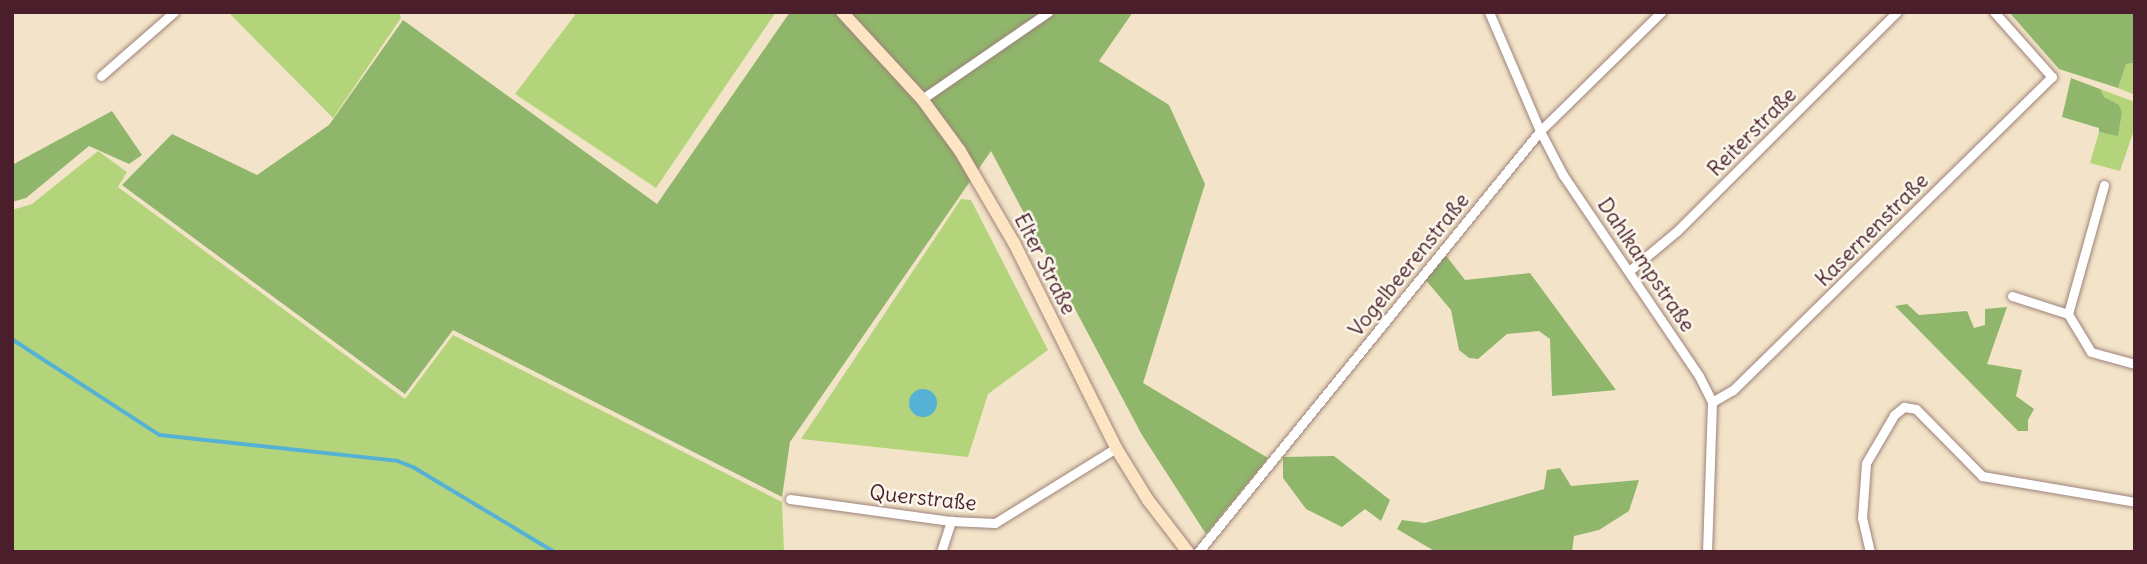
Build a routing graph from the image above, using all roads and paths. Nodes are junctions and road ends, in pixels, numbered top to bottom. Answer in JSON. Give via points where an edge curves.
{"nodes":[{"id":1,"x":174,"y":12,"type":"edge"},
{"id":2,"x":842,"y":12,"type":"edge"},
{"id":3,"x":1048,"y":12,"type":"edge"},
{"id":4,"x":1489,"y":12,"type":"edge"},
{"id":5,"x":1661,"y":12,"type":"edge"},
{"id":6,"x":1896,"y":12,"type":"edge"},
{"id":7,"x":1994,"y":12,"type":"edge"},
{"id":8,"x":101,"y":76,"type":"dead end"},
{"id":9,"x":922,"y":99,"type":"junction"},
{"id":10,"x":1540,"y":131,"type":"junction"},
{"id":11,"x":2104,"y":185,"type":"dead end"},
{"id":12,"x":1629,"y":271,"type":"junction"},
{"id":13,"x":2012,"y":296,"type":"dead end"},
{"id":14,"x":2068,"y":314,"type":"junction"},
{"id":15,"x":2135,"y":364,"type":"edge"},
{"id":16,"x":1712,"y":402,"type":"junction"},
{"id":17,"x":1116,"y":448,"type":"junction"},
{"id":18,"x":790,"y":499,"type":"dead end"},
{"id":19,"x":2135,"y":502,"type":"edge"},
{"id":20,"x":951,"y":521,"type":"junction"},
{"id":21,"x":941,"y":552,"type":"edge"},
{"id":22,"x":1188,"y":552,"type":"edge"},
{"id":23,"x":1198,"y":552,"type":"edge"},
{"id":24,"x":1707,"y":552,"type":"edge"},
{"id":25,"x":1870,"y":552,"type":"edge"}],
"edges":[{"from":1,"to":8,"type":"street"},
{"from":2,"to":9,"type":"main road","name":"Elter Straße"},
{"from":3,"to":9,"type":"street"},
{"from":4,"to":10,"type":"street","name":"Dahlkampstraße"},
{"from":5,"to":10,"type":"street","name":"Vogelbeerenstraße"},
{"from":6,"to":12,"type":"street","name":"Reiterstraße","via":[[1677,231]]},
{"from":7,"to":16,"type":"street","name":"Kasernenstraße","via":[[2052,76],[1734,390]]},
{"from":9,"to":17,"type":"main road","name":"Elter Straße","via":[[960,151],[1014,243]]},
{"from":10,"to":12,"type":"street","name":"Dahlkampstraße","via":[[1563,175]]},
{"from":10,"to":23,"type":"street","name":"Vogelbeerenstraße"},
{"from":11,"to":14,"type":"street"},
{"from":12,"to":16,"type":"street","name":"Dahlkampstraße"},
{"from":13,"to":14,"type":"street"},
{"from":14,"to":15,"type":"street","via":[[2091,352]]},
{"from":16,"to":24,"type":"street","name":"Dahlkampstraße"},
{"from":17,"to":20,"type":"street","name":"Querstraße","via":[[995,523]]},
{"from":17,"to":22,"type":"main road","name":"Elter Straße"},
{"from":18,"to":20,"type":"street","name":"Querstraße"},
{"from":19,"to":25,"type":"street","via":[[1982,476],[1916,409],[1904,407],[1894,415],[1866,463],[1862,518]]},
{"from":20,"to":21,"type":"street"}]}
